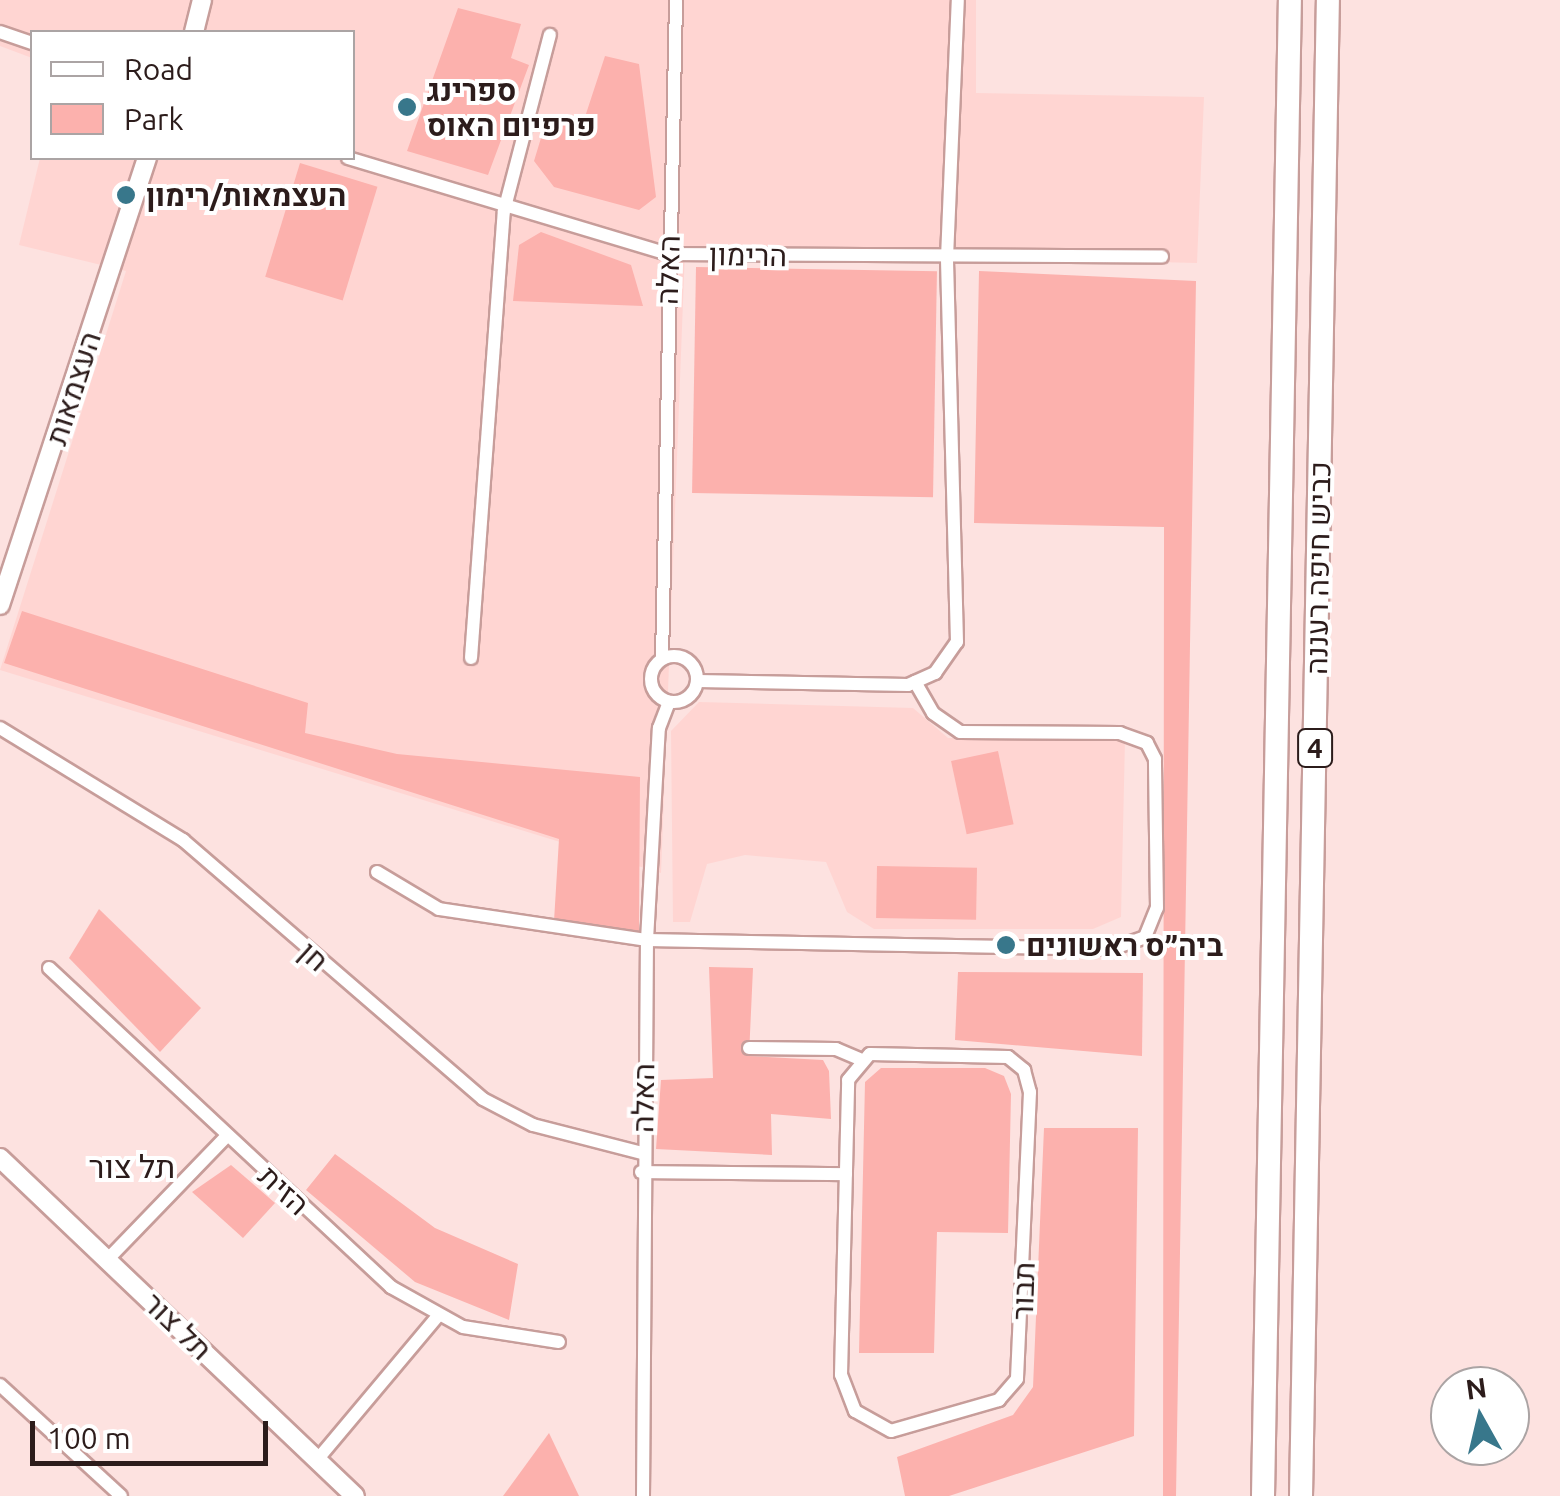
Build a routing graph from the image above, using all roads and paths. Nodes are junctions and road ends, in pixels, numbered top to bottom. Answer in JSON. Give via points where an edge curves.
{"nodes":[{"id":1,"x":676,"y":0,"type":"edge"},
{"id":2,"x":958,"y":0,"type":"edge"},
{"id":3,"x":1290,"y":0,"type":"edge"},
{"id":4,"x":1328,"y":0,"type":"edge"},
{"id":5,"x":200,"y":4,"type":"edge"},
{"id":6,"x":192,"y":30,"type":"edge"},
{"id":7,"x":0,"y":32,"type":"edge"},
{"id":8,"x":550,"y":36,"type":"dead end"},
{"id":9,"x":30,"y":42,"type":"edge"},
{"id":10,"x":354,"y":160,"type":"edge"},
{"id":11,"x":152,"y":162,"type":"edge"},
{"id":12,"x":504,"y":210,"type":"junction"},
{"id":13,"x":669,"y":254,"type":"junction"},
{"id":14,"x":948,"y":258,"type":"junction"},
{"id":15,"x":1162,"y":258,"type":"dead end"},
{"id":16,"x":0,"y":605,"type":"edge"},
{"id":17,"x":472,"y":658,"type":"dead end"},
{"id":18,"x":662,"y":659,"type":"junction"},
{"id":19,"x":698,"y":681,"type":"junction"},
{"id":20,"x":915,"y":682,"type":"junction"},
{"id":21,"x":670,"y":702,"type":"junction"},
{"id":22,"x":0,"y":728,"type":"edge"},
{"id":23,"x":377,"y":872,"type":"dead end"},
{"id":24,"x":646,"y":940,"type":"junction"},
{"id":25,"x":48,"y":968,"type":"dead end"},
{"id":26,"x":750,"y":1048,"type":"dead end"},
{"id":27,"x":859,"y":1059,"type":"junction"},
{"id":28,"x":226,"y":1136,"type":"junction"},
{"id":29,"x":642,"y":1153,"type":"junction"},
{"id":30,"x":0,"y":1158,"type":"edge"},
{"id":31,"x":641,"y":1172,"type":"junction"},
{"id":32,"x":846,"y":1174,"type":"junction"},
{"id":33,"x":108,"y":1258,"type":"junction"},
{"id":34,"x":437,"y":1316,"type":"junction"},
{"id":35,"x":559,"y":1342,"type":"dead end"},
{"id":36,"x":0,"y":1385,"type":"edge"},
{"id":37,"x":317,"y":1460,"type":"junction"},
{"id":38,"x":122,"y":1496,"type":"edge"},
{"id":39,"x":355,"y":1496,"type":"edge"},
{"id":40,"x":643,"y":1496,"type":"edge"},
{"id":41,"x":1262,"y":1496,"type":"edge"},
{"id":42,"x":1301,"y":1496,"type":"edge"}],
"edges":[{"from":1,"to":13,"type":"street","name":"האלה"},
{"from":2,"to":14,"type":"street"},
{"from":3,"to":41,"type":"highway","name":"כביש חיפה רעננה","number":"4"},
{"from":4,"to":42,"type":"highway","name":"כביש חיפה רעננה","number":"4"},
{"from":5,"to":6,"type":"street"},
{"from":7,"to":9,"type":"street"},
{"from":8,"to":12,"type":"street"},
{"from":10,"to":12,"type":"street","name":"הרימון"},
{"from":11,"to":16,"type":"street","name":"העצמאות"},
{"from":12,"to":13,"type":"street","name":"הרימון"},
{"from":12,"to":17,"type":"street"},
{"from":13,"to":14,"type":"street","name":"הרימון"},
{"from":13,"to":18,"type":"street","name":"האלה"},
{"from":14,"to":15,"type":"street","name":"הרימון"},
{"from":14,"to":20,"type":"street","via":[[957,642],[935,674]]},
{"from":18,"to":19,"type":"street","via":[[684,658]]},
{"from":18,"to":21,"type":"street","via":[[651,683]]},
{"from":19,"to":20,"type":"street"},
{"from":19,"to":21,"type":"street","via":[[688,698]]},
{"from":20,"to":24,"type":"street","via":[[933,713],[960,732],[1120,734],[1147,743],[1155,759],[1157,908],[1145,938],[1110,949]]},
{"from":21,"to":24,"type":"street","name":"האלה","via":[[659,728]]},
{"from":22,"to":29,"type":"street","name":"חן","via":[[170,830],[483,1099],[533,1125]]},
{"from":23,"to":24,"type":"street","via":[[439,909]]},
{"from":24,"to":29,"type":"street","name":"האלה"},
{"from":25,"to":28,"type":"street","name":"הזית"},
{"from":26,"to":27,"type":"street","via":[[836,1049]]},
{"from":27,"to":32,"type":"street","name":"תבור","via":[[848,1080]]},
{"from":27,"to":32,"type":"street","name":"תבור","via":[[998,1055],[1024,1070],[1020,1360],[1011,1392],[907,1429],[878,1428],[855,1411],[841,1375]]},
{"from":28,"to":33,"type":"street"},
{"from":28,"to":34,"type":"street","name":"הזית","via":[[370,1270]]},
{"from":29,"to":31,"type":"street","name":"האלה"},
{"from":30,"to":33,"type":"street","name":"תל צור"},
{"from":31,"to":32,"type":"street"},
{"from":31,"to":40,"type":"street","name":"האלה"},
{"from":33,"to":37,"type":"street","name":"תל צור"},
{"from":34,"to":35,"type":"street","name":"הזית"},
{"from":34,"to":37,"type":"street"},
{"from":36,"to":38,"type":"street"},
{"from":37,"to":39,"type":"street","name":"תל צור"}]}
